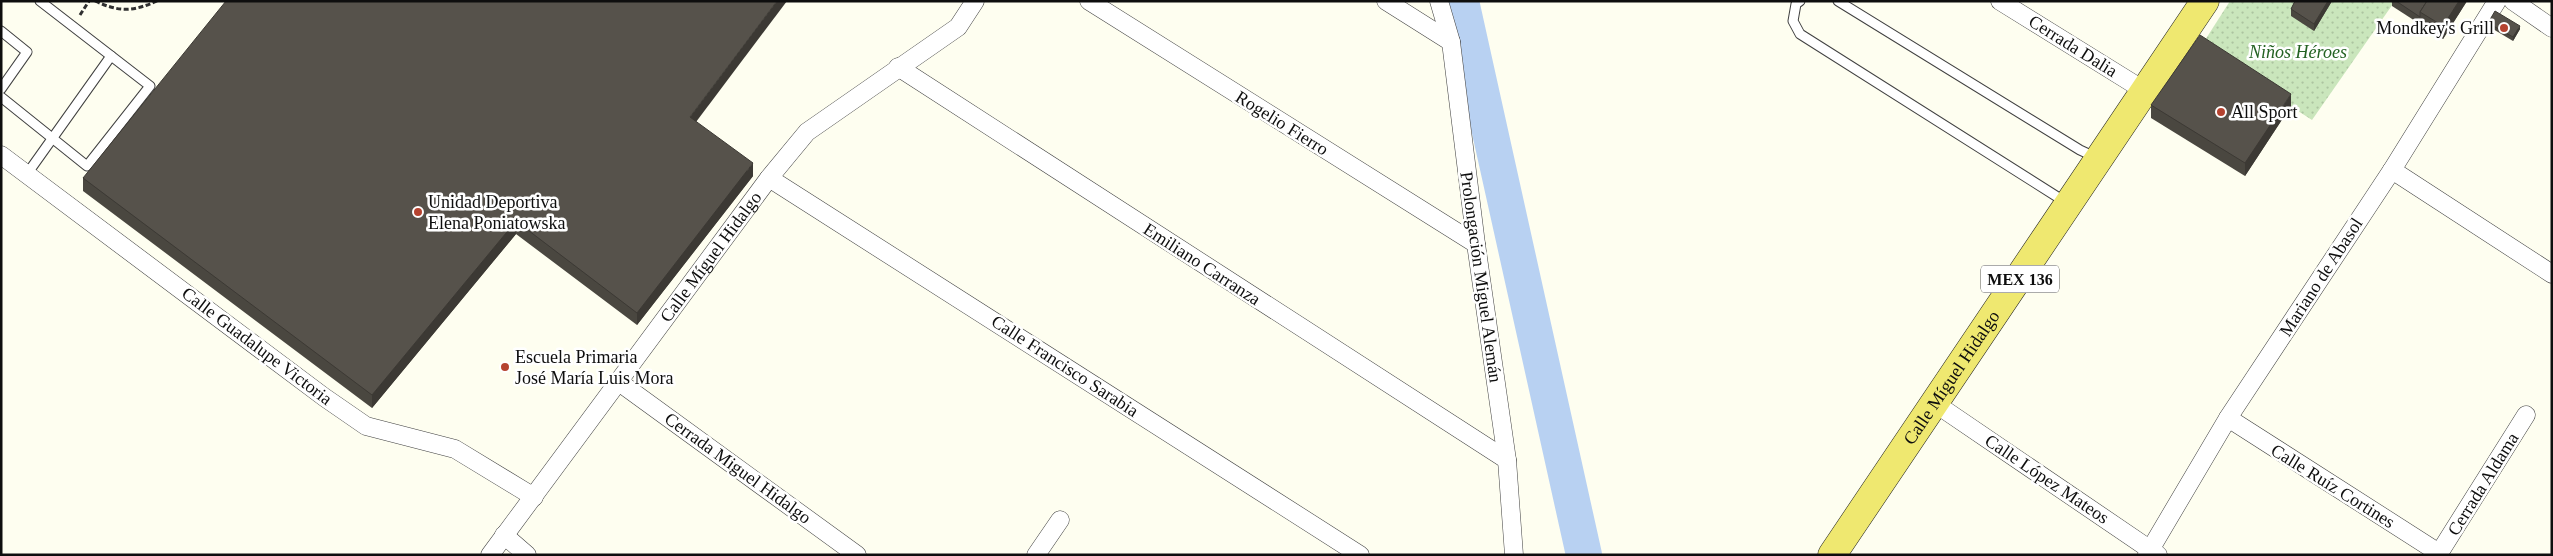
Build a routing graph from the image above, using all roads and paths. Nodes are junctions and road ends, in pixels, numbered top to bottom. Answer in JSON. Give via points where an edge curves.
{"nodes":[{"id":1,"x":40,"y":1,"type":"edge"},
{"id":2,"x":95,"y":1,"type":"edge"},
{"id":3,"x":156,"y":1,"type":"edge"},
{"id":4,"x":975,"y":1,"type":"edge"},
{"id":5,"x":1089,"y":1,"type":"edge"},
{"id":6,"x":1386,"y":1,"type":"edge"},
{"id":7,"x":1439,"y":1,"type":"edge"},
{"id":8,"x":1800,"y":1,"type":"edge"},
{"id":9,"x":1838,"y":1,"type":"edge"},
{"id":10,"x":2000,"y":1,"type":"edge"},
{"id":11,"x":2206,"y":1,"type":"edge"},
{"id":12,"x":2497,"y":1,"type":"edge"},
{"id":13,"x":2513,"y":1,"type":"edge"},
{"id":14,"x":2552,"y":28,"type":"edge"},
{"id":15,"x":1,"y":31,"type":"edge"},
{"id":16,"x":1451,"y":42,"type":"junction"},
{"id":17,"x":111,"y":56,"type":"junction"},
{"id":18,"x":898,"y":67,"type":"junction"},
{"id":19,"x":1,"y":89,"type":"edge"},
{"id":20,"x":2145,"y":91,"type":"junction"},
{"id":21,"x":1,"y":98,"type":"edge"},
{"id":22,"x":52,"y":137,"type":"junction"},
{"id":23,"x":1,"y":154,"type":"edge"},
{"id":24,"x":2100,"y":159,"type":"junction"},
{"id":25,"x":2392,"y":170,"type":"junction"},
{"id":26,"x":27,"y":174,"type":"junction"},
{"id":27,"x":769,"y":178,"type":"junction"},
{"id":28,"x":2070,"y":204,"type":"junction"},
{"id":29,"x":1476,"y":244,"type":"junction"},
{"id":30,"x":2552,"y":274,"type":"edge"},
{"id":31,"x":619,"y":382,"type":"junction"},
{"id":32,"x":1936,"y":404,"type":"junction"},
{"id":33,"x":2526,"y":415,"type":"dead end"},
{"id":34,"x":2228,"y":418,"type":"junction"},
{"id":35,"x":1507,"y":460,"type":"junction"},
{"id":36,"x":534,"y":497,"type":"junction"},
{"id":37,"x":1060,"y":520,"type":"dead end"},
{"id":38,"x":504,"y":535,"type":"junction"},
{"id":39,"x":2151,"y":553,"type":"edge"},
{"id":40,"x":2439,"y":554,"type":"edge"},
{"id":41,"x":490,"y":555,"type":"edge"},
{"id":42,"x":527,"y":555,"type":"edge"},
{"id":43,"x":857,"y":555,"type":"edge"},
{"id":44,"x":1036,"y":555,"type":"edge"},
{"id":45,"x":1360,"y":555,"type":"edge"},
{"id":46,"x":1514,"y":555,"type":"edge"},
{"id":47,"x":1832,"y":555,"type":"edge"}],
"edges":[{"from":1,"to":17,"type":"lane"},
{"from":2,"to":3,"type":"path","via":[[116,10],[138,8]]},
{"from":4,"to":18,"type":"street","name":"Calle Míguel Hidalgo","via":[[958,27]]},
{"from":5,"to":29,"type":"street","name":"Rogelio Fierro"},
{"from":6,"to":16,"type":"street"},
{"from":7,"to":16,"type":"street","name":"Prolongación Miguel Alemán"},
{"from":8,"to":28,"type":"lane","via":[[1796,4],[1793,21],[1800,34],[2046,192]]},
{"from":9,"to":24,"type":"lane","via":[[2080,150]]},
{"from":10,"to":20,"type":"street","name":"Cerrada Dalia"},
{"from":11,"to":20,"type":"main road","name":"Calle Míguel Hidalgo","number":"MEX 136"},
{"from":12,"to":25,"type":"street","name":"Mariano de Abasol"},
{"from":13,"to":14,"type":"street"},
{"from":15,"to":19,"type":"lane","via":[[26,52]]},
{"from":16,"to":29,"type":"street","name":"Prolongación Miguel Alemán"},
{"from":17,"to":22,"type":"lane"},
{"from":17,"to":22,"type":"lane","via":[[150,86],[87,166]]},
{"from":18,"to":27,"type":"street","name":"Calle Míguel Hidalgo","via":[[807,132]]},
{"from":18,"to":35,"type":"street","name":"Emiliano Carranza"},
{"from":20,"to":24,"type":"main road","name":"Calle Míguel Hidalgo","number":"MEX 136"},
{"from":21,"to":22,"type":"lane"},
{"from":22,"to":26,"type":"lane"},
{"from":23,"to":26,"type":"street","name":"Calle Guadalupe Victoria"},
{"from":24,"to":28,"type":"main road","name":"Calle Míguel Hidalgo","number":"MEX 136"},
{"from":25,"to":30,"type":"street"},
{"from":25,"to":34,"type":"street","name":"Mariano de Abasol"},
{"from":26,"to":36,"type":"street","name":"Calle Guadalupe Victoria","via":[[366,426],[455,449]]},
{"from":27,"to":31,"type":"street","name":"Calle Míguel Hidalgo"},
{"from":27,"to":45,"type":"street","name":"Calle Francisco Sarabia"},
{"from":28,"to":32,"type":"main road","name":"Calle Míguel Hidalgo","number":"MEX 136"},
{"from":29,"to":35,"type":"street","name":"Prolongación Miguel Alemán"},
{"from":31,"to":36,"type":"street","name":"Calle Míguel Hidalgo"},
{"from":31,"to":43,"type":"street","name":"Cerrada Miguel Hidalgo"},
{"from":32,"to":39,"type":"street","name":"Calle López Mateos"},
{"from":32,"to":47,"type":"main road","name":"Calle Míguel Hidalgo","number":"MEX 136"},
{"from":33,"to":40,"type":"street","name":"Cerrada Aldama"},
{"from":34,"to":39,"type":"street","name":"Mariano de Abasol"},
{"from":34,"to":40,"type":"street","name":"Calle Ruíz Cortines"},
{"from":35,"to":46,"type":"street","name":"Prolongación Miguel Alemán"},
{"from":36,"to":38,"type":"street","name":"Calle Míguel Hidalgo"},
{"from":37,"to":44,"type":"street"},
{"from":38,"to":41,"type":"street","name":"Calle Míguel Hidalgo"},
{"from":38,"to":42,"type":"street"}]}
